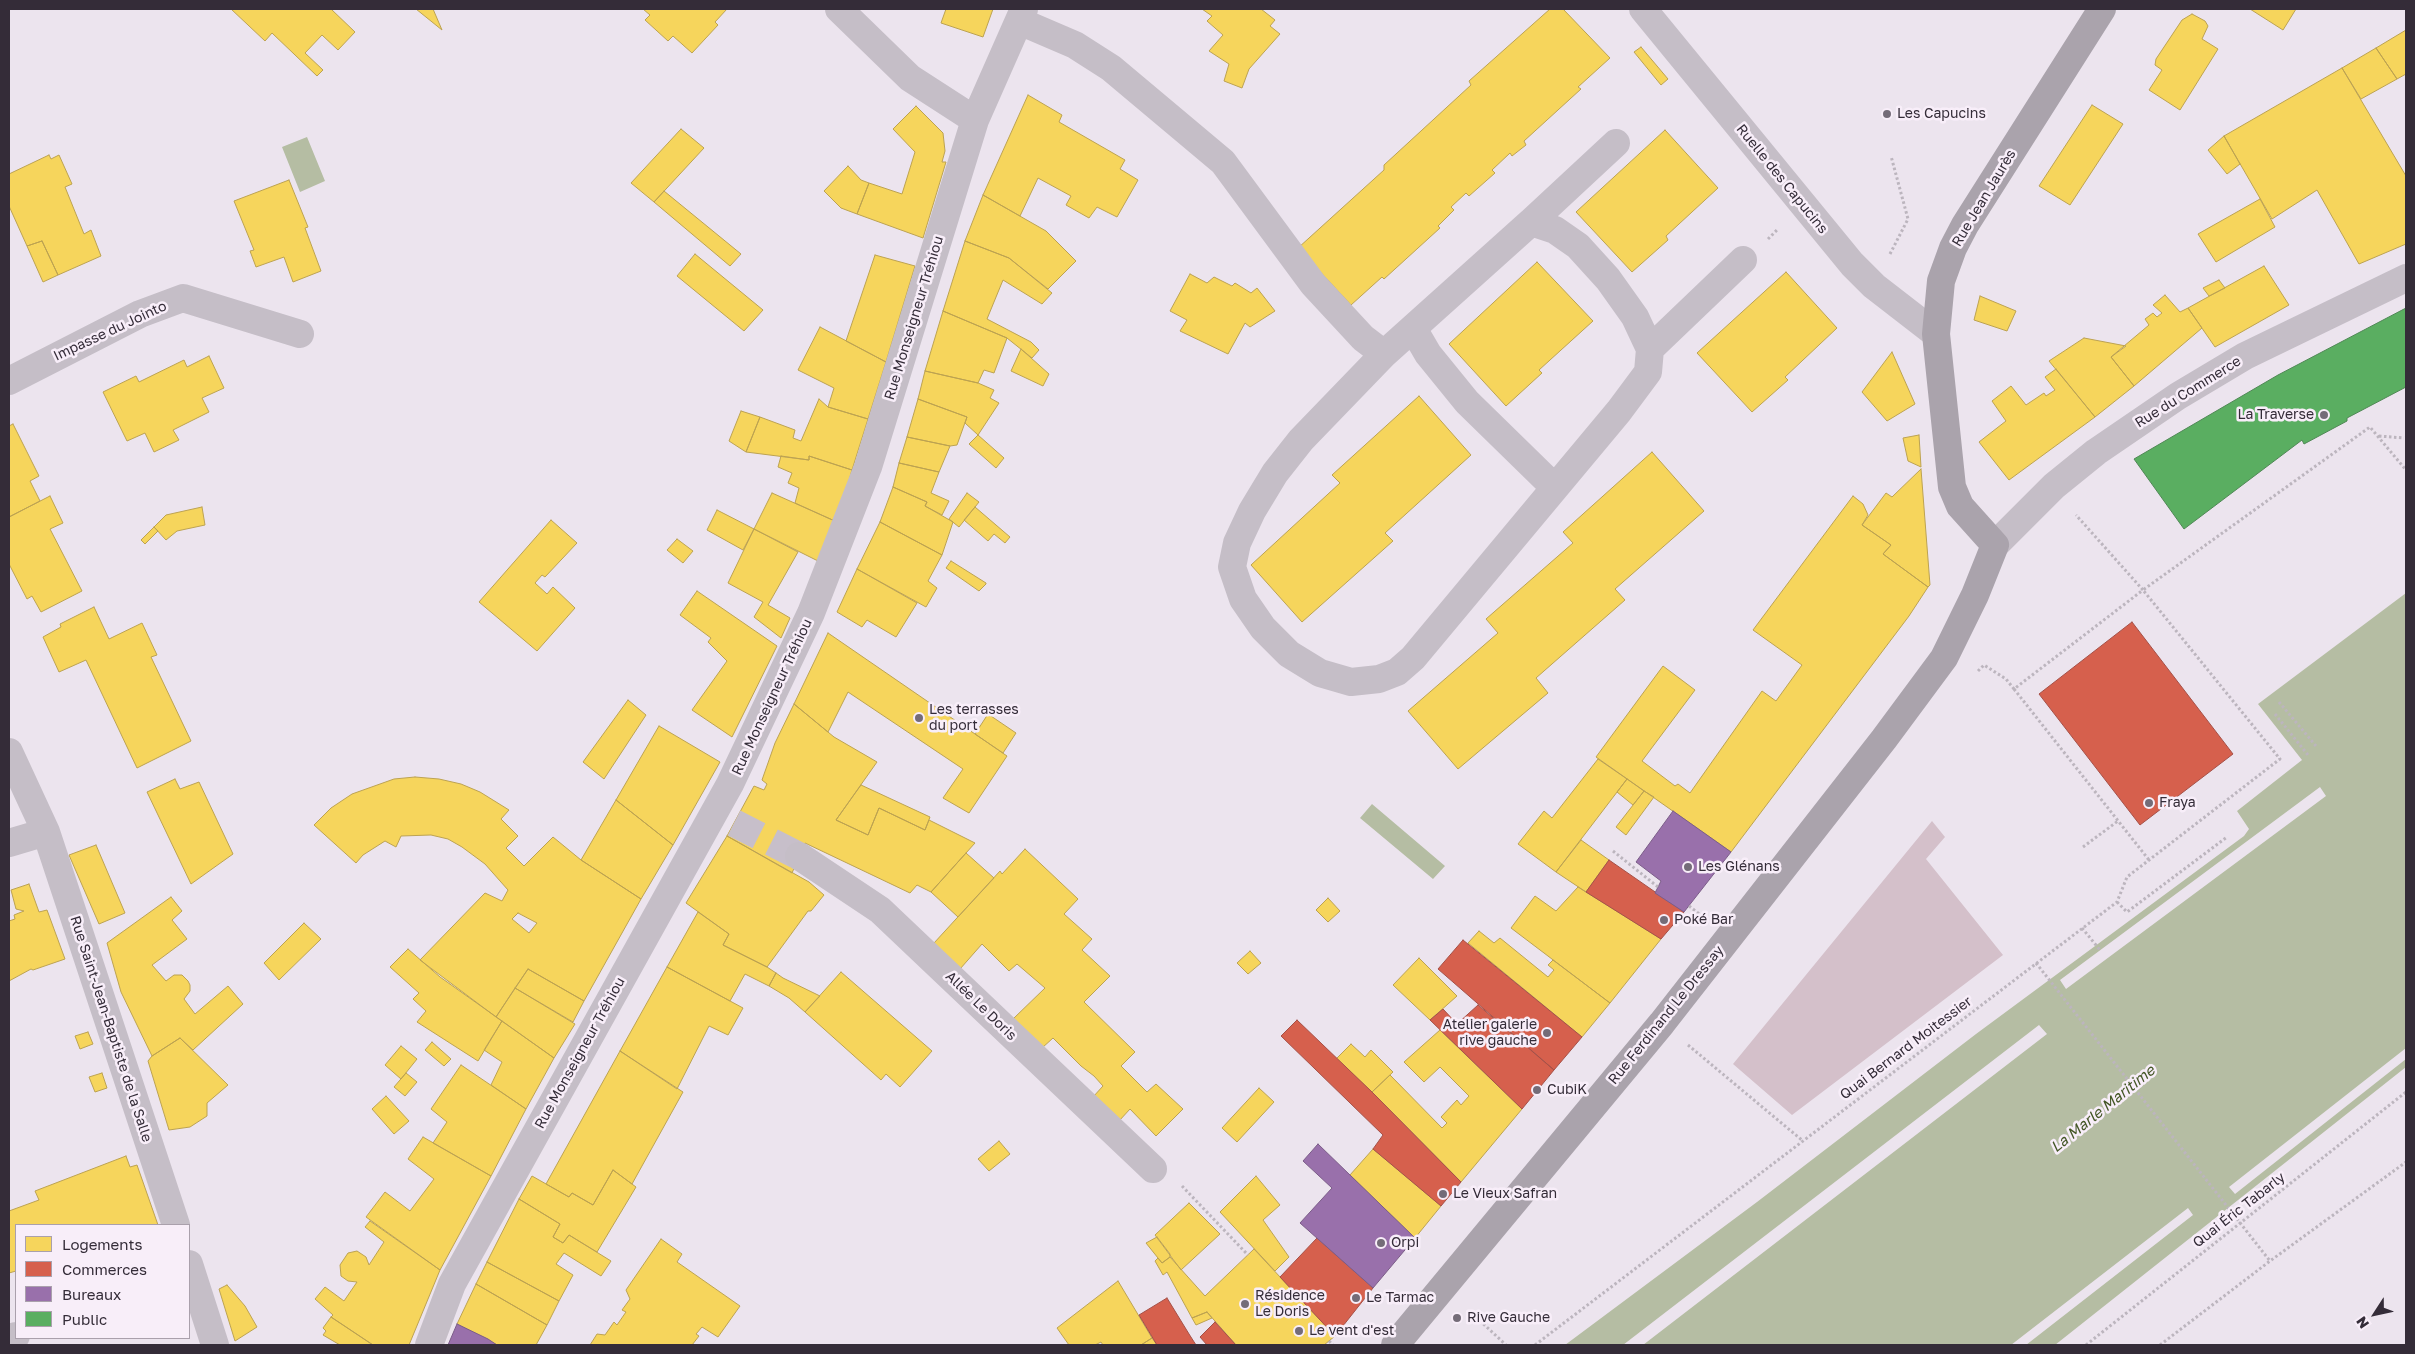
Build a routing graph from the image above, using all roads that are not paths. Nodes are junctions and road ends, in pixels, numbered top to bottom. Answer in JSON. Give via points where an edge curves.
{"nodes":[{"id":1,"x":839,"y":9,"type":"edge"},
{"id":2,"x":1643,"y":9,"type":"edge"},
{"id":3,"x":2102,"y":9,"type":"edge"},
{"id":4,"x":1021,"y":15,"type":"edge"},
{"id":5,"x":975,"y":120,"type":"junction"},
{"id":6,"x":1616,"y":143,"type":"dead end"},
{"id":7,"x":1531,"y":222,"type":"junction"},
{"id":8,"x":1743,"y":260,"type":"road end"},
{"id":9,"x":2406,"y":278,"type":"edge"},
{"id":10,"x":1414,"y":330,"type":"junction"},
{"id":11,"x":300,"y":334,"type":"dead end"},
{"id":12,"x":1936,"y":334,"type":"junction"},
{"id":13,"x":1650,"y":349,"type":"junction"},
{"id":14,"x":1384,"y":354,"type":"junction"},
{"id":15,"x":9,"y":381,"type":"edge"},
{"id":16,"x":1554,"y":487,"type":"junction"},
{"id":17,"x":1995,"y":544,"type":"junction"},
{"id":18,"x":9,"y":752,"type":"edge"},
{"id":19,"x":46,"y":832,"type":"junction"},
{"id":20,"x":9,"y":843,"type":"edge"},
{"id":21,"x":799,"y":856,"type":"tunnel mouth"},
{"id":22,"x":1153,"y":1169,"type":"road end"},
{"id":23,"x":176,"y":1224,"type":"edge"},
{"id":24,"x":190,"y":1269,"type":"edge"},
{"id":25,"x":215,"y":1345,"type":"edge"},
{"id":26,"x":429,"y":1345,"type":"edge"},
{"id":27,"x":1395,"y":1345,"type":"edge"}],
"edges":[{"from":1,"to":5,"type":"street","via":[[910,78]]},
{"from":2,"to":12,"type":"street","name":"Ruelle des Capucins","via":[[1874,286]]},
{"from":3,"to":12,"type":"main road","name":"Rue Jean Jaurès","via":[[1957,240],[1941,281]]},
{"from":4,"to":5,"type":"street","name":"Rue Monseigneur Tréhiou"},
{"from":4,"to":14,"type":"street","via":[[1111,68],[1223,162],[1313,284],[1363,338]]},
{"from":5,"to":26,"type":"street","name":"Rue Monseigneur Tréhiou","via":[[868,467],[812,613],[730,784],[724,818],[452,1284]]},
{"from":6,"to":7,"type":"street"},
{"from":7,"to":10,"type":"street"},
{"from":7,"to":13,"type":"street","via":[[1555,230],[1578,246],[1608,279],[1635,317]]},
{"from":8,"to":13,"type":"street"},
{"from":9,"to":17,"type":"street","name":"Rue du Commerce","via":[[2228,366],[2178,396],[2103,447],[2054,486]]},
{"from":10,"to":14,"type":"street"},
{"from":10,"to":16,"type":"street","via":[[1428,354],[1467,402]]},
{"from":11,"to":15,"type":"street","name":"Impasse du Jointo","via":[[184,298],[140,314]]},
{"from":12,"to":17,"type":"main road","name":"Rue Jean Jaurès","via":[[1952,487],[1960,506]]},
{"from":13,"to":16,"type":"street","via":[[1648,372]]},
{"from":14,"to":16,"type":"street","via":[[1301,440],[1275,473],[1237,543],[1232,567],[1243,599],[1263,628],[1289,654],[1320,673],[1351,682],[1379,679],[1397,672],[1413,658]]},
{"from":17,"to":27,"type":"main road","name":"Rue Ferdinand Le Dressay","via":[[1975,595],[1944,658],[1928,682],[1662,1023]]},
{"from":18,"to":19,"type":"street","name":"Rue Saint-Jean-Baptiste de la Salle"},
{"from":19,"to":20,"type":"street"},
{"from":19,"to":23,"type":"street","name":"Rue Saint-Jean-Baptiste de la Salle"},
{"from":21,"to":22,"type":"street","name":"Allée Le Doris","via":[[880,910]]},
{"from":24,"to":25,"type":"street"}]}
